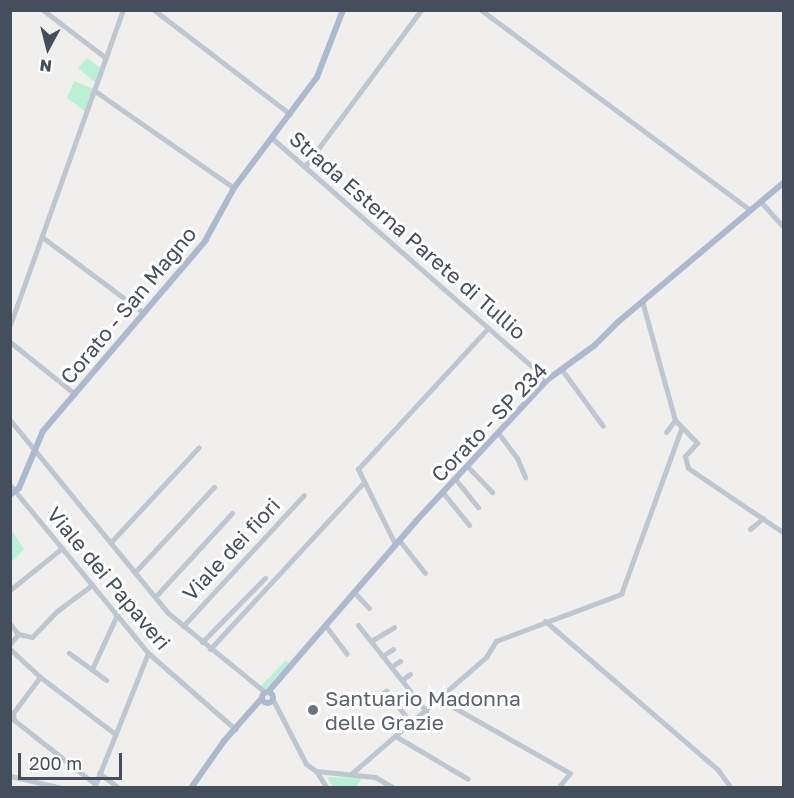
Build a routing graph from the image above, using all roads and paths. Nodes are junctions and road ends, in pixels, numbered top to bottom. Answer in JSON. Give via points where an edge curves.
{"nodes":[{"id":1,"x":43,"y":10,"type":"edge"},
{"id":2,"x":123,"y":10,"type":"edge"},
{"id":3,"x":154,"y":10,"type":"edge"},
{"id":4,"x":343,"y":10,"type":"edge"},
{"id":5,"x":421,"y":10,"type":"edge"},
{"id":6,"x":481,"y":10,"type":"edge"},
{"id":7,"x":106,"y":58,"type":"junction"},
{"id":8,"x":94,"y":91,"type":"junction"},
{"id":9,"x":290,"y":114,"type":"junction"},
{"id":10,"x":273,"y":139,"type":"junction"},
{"id":11,"x":306,"y":165,"type":"junction"},
{"id":12,"x":783,"y":182,"type":"edge"},
{"id":13,"x":234,"y":188,"type":"junction"},
{"id":14,"x":760,"y":201,"type":"junction"},
{"id":15,"x":749,"y":209,"type":"junction"},
{"id":16,"x":783,"y":228,"type":"edge"},
{"id":17,"x":42,"y":237,"type":"junction"},
{"id":18,"x":642,"y":301,"type":"junction"},
{"id":19,"x":144,"y":313,"type":"junction"},
{"id":20,"x":10,"y":325,"type":"edge"},
{"id":21,"x":489,"y":328,"type":"junction"},
{"id":22,"x":10,"y":342,"type":"edge"},
{"id":23,"x":562,"y":370,"type":"junction"},
{"id":24,"x":547,"y":380,"type":"junction"},
{"id":25,"x":75,"y":394,"type":"junction"},
{"id":26,"x":10,"y":420,"type":"edge"},
{"id":27,"x":675,"y":420,"type":"junction"},
{"id":28,"x":603,"y":426,"type":"dead end"},
{"id":29,"x":681,"y":429,"type":"junction"},
{"id":30,"x":666,"y":432,"type":"dead end"},
{"id":31,"x":499,"y":434,"type":"junction"},
{"id":32,"x":35,"y":447,"type":"junction"},
{"id":33,"x":199,"y":447,"type":"dead end"},
{"id":34,"x":468,"y":467,"type":"junction"},
{"id":35,"x":525,"y":477,"type":"dead end"},
{"id":36,"x":456,"y":480,"type":"junction"},
{"id":37,"x":364,"y":482,"type":"junction"},
{"id":38,"x":10,"y":485,"type":"edge"},
{"id":39,"x":214,"y":487,"type":"dead end"},
{"id":40,"x":492,"y":492,"type":"dead end"},
{"id":41,"x":13,"y":493,"type":"edge"},
{"id":42,"x":444,"y":494,"type":"junction"},
{"id":43,"x":304,"y":495,"type":"dead end"},
{"id":44,"x":478,"y":507,"type":"dead end"},
{"id":45,"x":232,"y":513,"type":"dead end"},
{"id":46,"x":763,"y":518,"type":"junction"},
{"id":47,"x":468,"y":525,"type":"dead end"},
{"id":48,"x":750,"y":529,"type":"dead end"},
{"id":49,"x":783,"y":533,"type":"edge"},
{"id":50,"x":111,"y":542,"type":"junction"},
{"id":51,"x":397,"y":542,"type":"junction"},
{"id":52,"x":62,"y":548,"type":"junction"},
{"id":53,"x":135,"y":572,"type":"junction"},
{"id":54,"x":425,"y":573,"type":"dead end"},
{"id":55,"x":265,"y":578,"type":"dead end"},
{"id":56,"x":92,"y":585,"type":"junction"},
{"id":57,"x":10,"y":590,"type":"edge"},
{"id":58,"x":354,"y":592,"type":"junction"},
{"id":59,"x":155,"y":597,"type":"junction"},
{"id":60,"x":369,"y":608,"type":"dead end"},
{"id":61,"x":117,"y":615,"type":"junction"},
{"id":62,"x":545,"y":621,"type":"junction"},
{"id":63,"x":10,"y":624,"type":"edge"},
{"id":64,"x":326,"y":625,"type":"junction"},
{"id":65,"x":358,"y":625,"type":"dead end"},
{"id":66,"x":183,"y":626,"type":"junction"},
{"id":67,"x":394,"y":627,"type":"dead end"},
{"id":68,"x":18,"y":634,"type":"junction"},
{"id":69,"x":371,"y":641,"type":"junction"},
{"id":70,"x":202,"y":642,"type":"junction"},
{"id":71,"x":10,"y":644,"type":"edge"},
{"id":72,"x":10,"y":649,"type":"edge"},
{"id":73,"x":210,"y":649,"type":"junction"},
{"id":74,"x":393,"y":649,"type":"dead end"},
{"id":75,"x":69,"y":653,"type":"dead end"},
{"id":76,"x":148,"y":653,"type":"junction"},
{"id":77,"x":347,"y":654,"type":"dead end"},
{"id":78,"x":382,"y":656,"type":"junction"},
{"id":79,"x":400,"y":661,"type":"dead end"},
{"id":80,"x":391,"y":667,"type":"junction"},
{"id":81,"x":92,"y":669,"type":"junction"},
{"id":82,"x":410,"y":674,"type":"dead end"},
{"id":83,"x":40,"y":677,"type":"junction"},
{"id":84,"x":106,"y":680,"type":"dead end"},
{"id":85,"x":402,"y":680,"type":"junction"},
{"id":86,"x":267,"y":696,"type":"junction"},
{"id":87,"x":379,"y":696,"type":"dead end"},
{"id":88,"x":439,"y":699,"type":"junction"},
{"id":89,"x":426,"y":711,"type":"junction"},
{"id":90,"x":411,"y":723,"type":"junction"},
{"id":91,"x":235,"y":729,"type":"junction"},
{"id":92,"x":116,"y":734,"type":"junction"},
{"id":93,"x":397,"y":737,"type":"junction"},
{"id":94,"x":316,"y":771,"type":"junction"},
{"id":95,"x":99,"y":773,"type":"junction"},
{"id":96,"x":351,"y":774,"type":"junction"},
{"id":97,"x":10,"y":776,"type":"edge"},
{"id":98,"x":468,"y":779,"type":"dead end"},
{"id":99,"x":94,"y":786,"type":"edge"},
{"id":100,"x":62,"y":788,"type":"edge"},
{"id":101,"x":119,"y":788,"type":"edge"},
{"id":102,"x":191,"y":788,"type":"edge"},
{"id":103,"x":327,"y":788,"type":"edge"},
{"id":104,"x":394,"y":788,"type":"edge"},
{"id":105,"x":558,"y":788,"type":"edge"},
{"id":106,"x":731,"y":788,"type":"edge"}],
"edges":[{"from":1,"to":7,"type":"street"},
{"from":2,"to":7,"type":"street"},
{"from":3,"to":9,"type":"street"},
{"from":4,"to":9,"type":"main road","name":"Corato - San Magno","via":[[317,77]]},
{"from":5,"to":11,"type":"street"},
{"from":6,"to":15,"type":"street"},
{"from":7,"to":8,"type":"street"},
{"from":8,"to":13,"type":"street"},
{"from":8,"to":17,"type":"street"},
{"from":9,"to":10,"type":"main road","name":"Corato - San Magno"},
{"from":10,"to":11,"type":"street","name":"Strada Esterna Parete di Tullio"},
{"from":10,"to":13,"type":"main road","name":"Corato - San Magno"},
{"from":11,"to":21,"type":"street","name":"Strada Esterna Parete di Tullio"},
{"from":12,"to":14,"type":"main road","name":"Corato - SP 234"},
{"from":13,"to":19,"type":"main road","name":"Corato - San Magno","via":[[205,242]]},
{"from":14,"to":15,"type":"main road","name":"Corato - SP 234"},
{"from":14,"to":16,"type":"street"},
{"from":15,"to":18,"type":"main road","name":"Corato - SP 234"},
{"from":17,"to":19,"type":"street"},
{"from":17,"to":20,"type":"street"},
{"from":18,"to":23,"type":"main road","name":"Corato - SP 234"},
{"from":18,"to":27,"type":"street"},
{"from":19,"to":25,"type":"main road","name":"Corato - San Magno"},
{"from":21,"to":24,"type":"street","name":"Strada Esterna Parete di Tullio"},
{"from":21,"to":37,"type":"street","via":[[358,469]]},
{"from":22,"to":25,"type":"street"},
{"from":23,"to":24,"type":"main road","name":"Corato - SP 234"},
{"from":23,"to":28,"type":"street"},
{"from":24,"to":31,"type":"main road","name":"Corato - SP 234"},
{"from":25,"to":32,"type":"main road","name":"Corato - San Magno","via":[[43,431]]},
{"from":26,"to":32,"type":"street"},
{"from":27,"to":29,"type":"street"},
{"from":27,"to":30,"type":"street"},
{"from":29,"to":46,"type":"street","via":[[697,443],[685,456],[688,468]]},
{"from":29,"to":62,"type":"street","via":[[624,590]]},
{"from":31,"to":34,"type":"main road","name":"Corato - SP 234"},
{"from":31,"to":35,"type":"street"},
{"from":32,"to":41,"type":"main road","name":"Corato - San Magno"},
{"from":32,"to":50,"type":"street"},
{"from":33,"to":50,"type":"street"},
{"from":34,"to":36,"type":"main road","name":"Corato - SP 234"},
{"from":34,"to":40,"type":"street"},
{"from":36,"to":42,"type":"main road","name":"Corato - SP 234"},
{"from":36,"to":44,"type":"street"},
{"from":37,"to":51,"type":"street"},
{"from":37,"to":73,"type":"street"},
{"from":38,"to":41,"type":"street","name":"Viale dei Papaveri"},
{"from":39,"to":53,"type":"street"},
{"from":41,"to":52,"type":"street","name":"Viale dei Papaveri"},
{"from":42,"to":47,"type":"street"},
{"from":42,"to":51,"type":"main road","name":"Corato - SP 234"},
{"from":43,"to":66,"type":"street","name":"Viale dei fiori"},
{"from":45,"to":59,"type":"street"},
{"from":46,"to":48,"type":"street"},
{"from":46,"to":49,"type":"street"},
{"from":50,"to":53,"type":"street"},
{"from":51,"to":54,"type":"street"},
{"from":51,"to":58,"type":"main road","name":"Corato - SP 234"},
{"from":52,"to":56,"type":"street","name":"Viale dei Papaveri"},
{"from":52,"to":57,"type":"street"},
{"from":53,"to":59,"type":"street"},
{"from":55,"to":70,"type":"street"},
{"from":56,"to":61,"type":"street","name":"Viale dei Papaveri"},
{"from":56,"to":68,"type":"street","via":[[57,611],[32,637]]},
{"from":58,"to":60,"type":"street"},
{"from":58,"to":64,"type":"main road","name":"Corato - SP 234"},
{"from":59,"to":66,"type":"street"},
{"from":61,"to":76,"type":"street","name":"Viale dei Papaveri"},
{"from":61,"to":81,"type":"street"},
{"from":62,"to":88,"type":"street","via":[[496,640],[486,657]]},
{"from":62,"to":106,"type":"street","via":[[718,770]]},
{"from":63,"to":68,"type":"street"},
{"from":64,"to":77,"type":"street"},
{"from":64,"to":86,"type":"main road","name":"Corato - SP 234"},
{"from":65,"to":69,"type":"street"},
{"from":66,"to":70,"type":"street"},
{"from":67,"to":69,"type":"street"},
{"from":68,"to":71,"type":"street"},
{"from":69,"to":78,"type":"street"},
{"from":70,"to":73,"type":"street"},
{"from":72,"to":83,"type":"street"},
{"from":73,"to":86,"type":"street"},
{"from":74,"to":78,"type":"street"},
{"from":75,"to":81,"type":"street"},
{"from":76,"to":91,"type":"street","name":"Viale dei Papaveri"},
{"from":76,"to":92,"type":"street"},
{"from":78,"to":80,"type":"street"},
{"from":79,"to":80,"type":"street"},
{"from":80,"to":85,"type":"street"},
{"from":81,"to":84,"type":"street"},
{"from":82,"to":85,"type":"street"},
{"from":83,"to":92,"type":"street"},
{"from":83,"to":99,"type":"street","via":[[13,713],[14,720]]},
{"from":85,"to":89,"type":"street"},
{"from":86,"to":91,"type":"main road","name":"Corato - SP 234"},
{"from":86,"to":94,"type":"street","via":[[306,764]]},
{"from":87,"to":90,"type":"street","via":[[386,691]]},
{"from":88,"to":89,"type":"street"},
{"from":88,"to":105,"type":"street","via":[[570,773]]},
{"from":89,"to":90,"type":"street"},
{"from":90,"to":93,"type":"street"},
{"from":91,"to":102,"type":"main road","name":"Corato - SP 234"},
{"from":92,"to":95,"type":"street"},
{"from":93,"to":96,"type":"street"},
{"from":93,"to":98,"type":"street"},
{"from":94,"to":96,"type":"street"},
{"from":94,"to":103,"type":"street"},
{"from":95,"to":99,"type":"street"},
{"from":95,"to":101,"type":"street"},
{"from":96,"to":104,"type":"street","via":[[375,777]]},
{"from":97,"to":100,"type":"street"}]}
